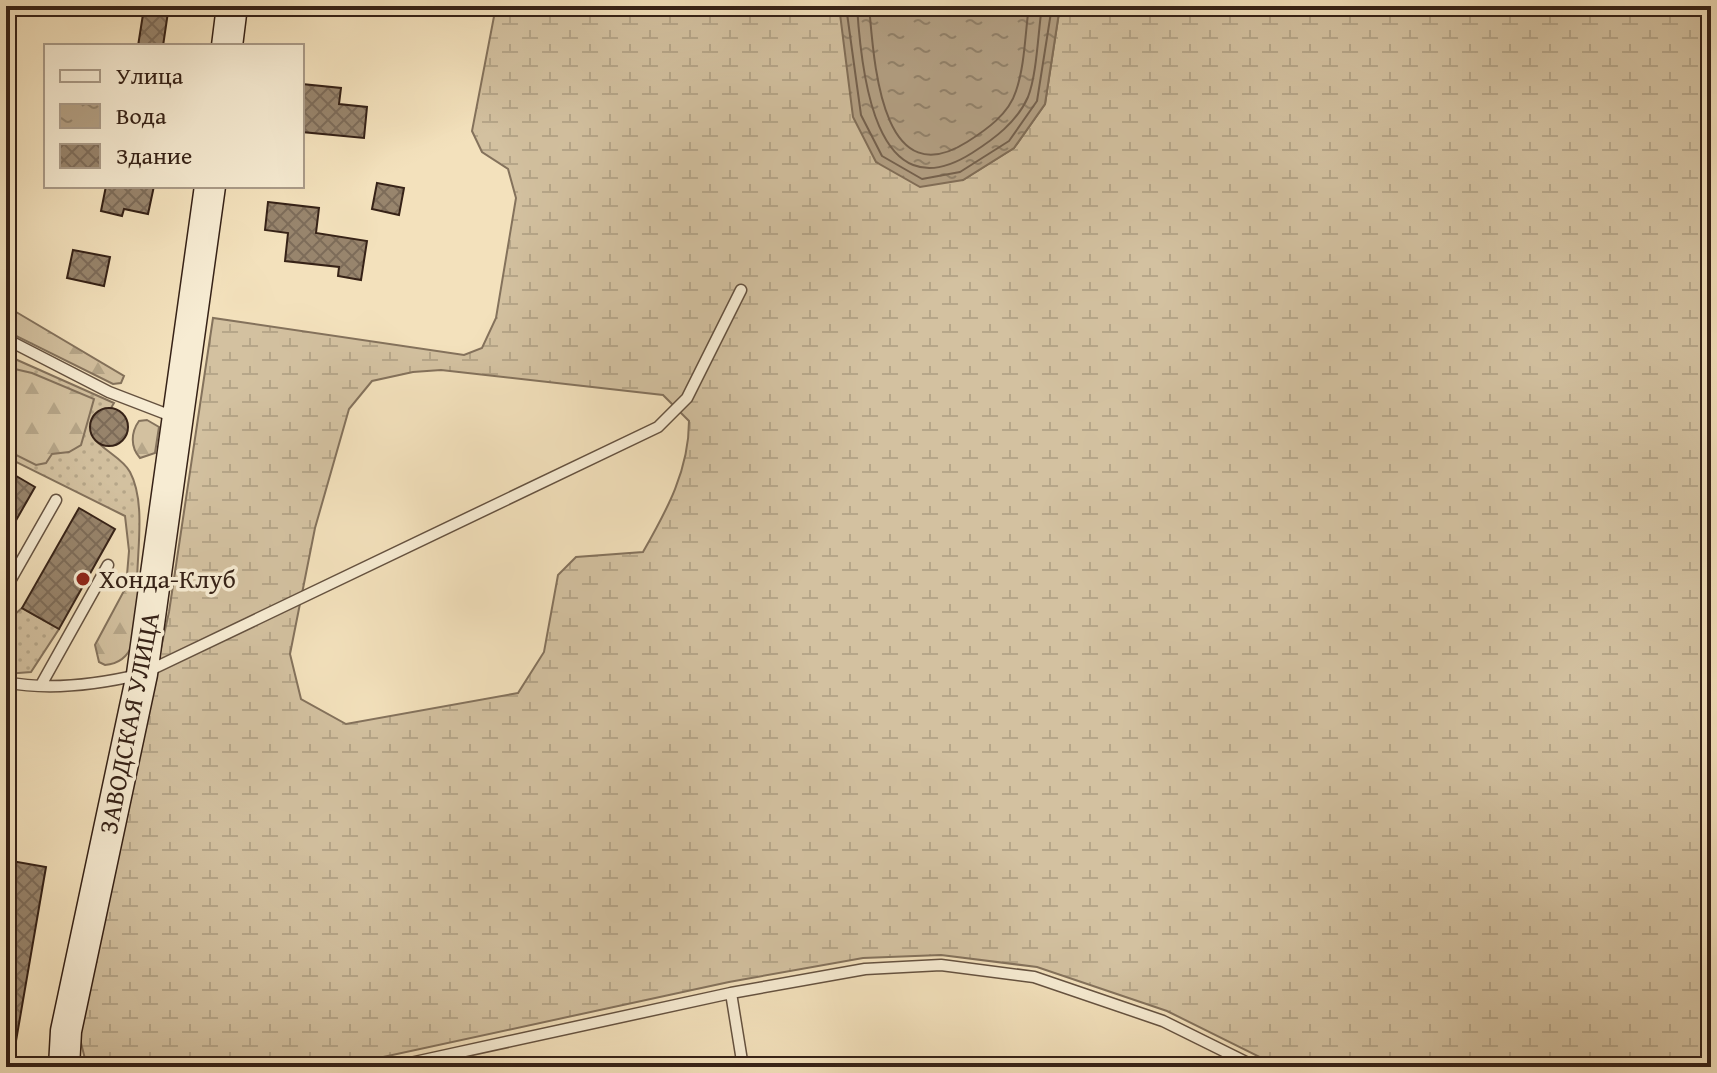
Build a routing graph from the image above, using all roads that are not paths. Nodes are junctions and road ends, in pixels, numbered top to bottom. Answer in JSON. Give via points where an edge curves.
{"nodes":[{"id":1,"x":232,"y":6,"type":"edge"},
{"id":2,"x":227,"y":44,"type":"edge"},
{"id":3,"x":210,"y":188,"type":"edge"},
{"id":4,"x":741,"y":290,"type":"dead end"},
{"id":5,"x":6,"y":339,"type":"edge"},
{"id":6,"x":179,"y":419,"type":"junction"},
{"id":7,"x":56,"y":500,"type":"dead end"},
{"id":8,"x":108,"y":565,"type":"dead end"},
{"id":9,"x":6,"y":588,"type":"edge"},
{"id":10,"x":142,"y":674,"type":"junction"},
{"id":11,"x":6,"y":682,"type":"edge"},
{"id":12,"x":41,"y":685,"type":"junction"},
{"id":13,"x":731,"y":993,"type":"junction"},
{"id":14,"x":64,"y":1067,"type":"edge"},
{"id":15,"x":392,"y":1067,"type":"edge"},
{"id":16,"x":743,"y":1067,"type":"edge"},
{"id":17,"x":1256,"y":1067,"type":"edge"}],
"edges":[{"from":1,"to":2,"type":"street"},
{"from":3,"to":6,"type":"street","name":"ЗАВОДСКАЯ УЛИЦА"},
{"from":4,"to":10,"type":"lane","via":[[687,398],[658,427]]},
{"from":5,"to":6,"type":"lane","via":[[109,392]]},
{"from":6,"to":10,"type":"street","name":"ЗАВОДСКАЯ УЛИЦА"},
{"from":7,"to":9,"type":"lane"},
{"from":8,"to":12,"type":"lane"},
{"from":10,"to":12,"type":"lane"},
{"from":10,"to":14,"type":"street","name":"ЗАВОДСКАЯ УЛИЦА","via":[[66,1031]]},
{"from":11,"to":12,"type":"lane"},
{"from":13,"to":15,"type":"lane"},
{"from":13,"to":16,"type":"lane"},
{"from":13,"to":17,"type":"lane","via":[[865,969],[941,965],[1034,977],[1163,1021]]}]}
